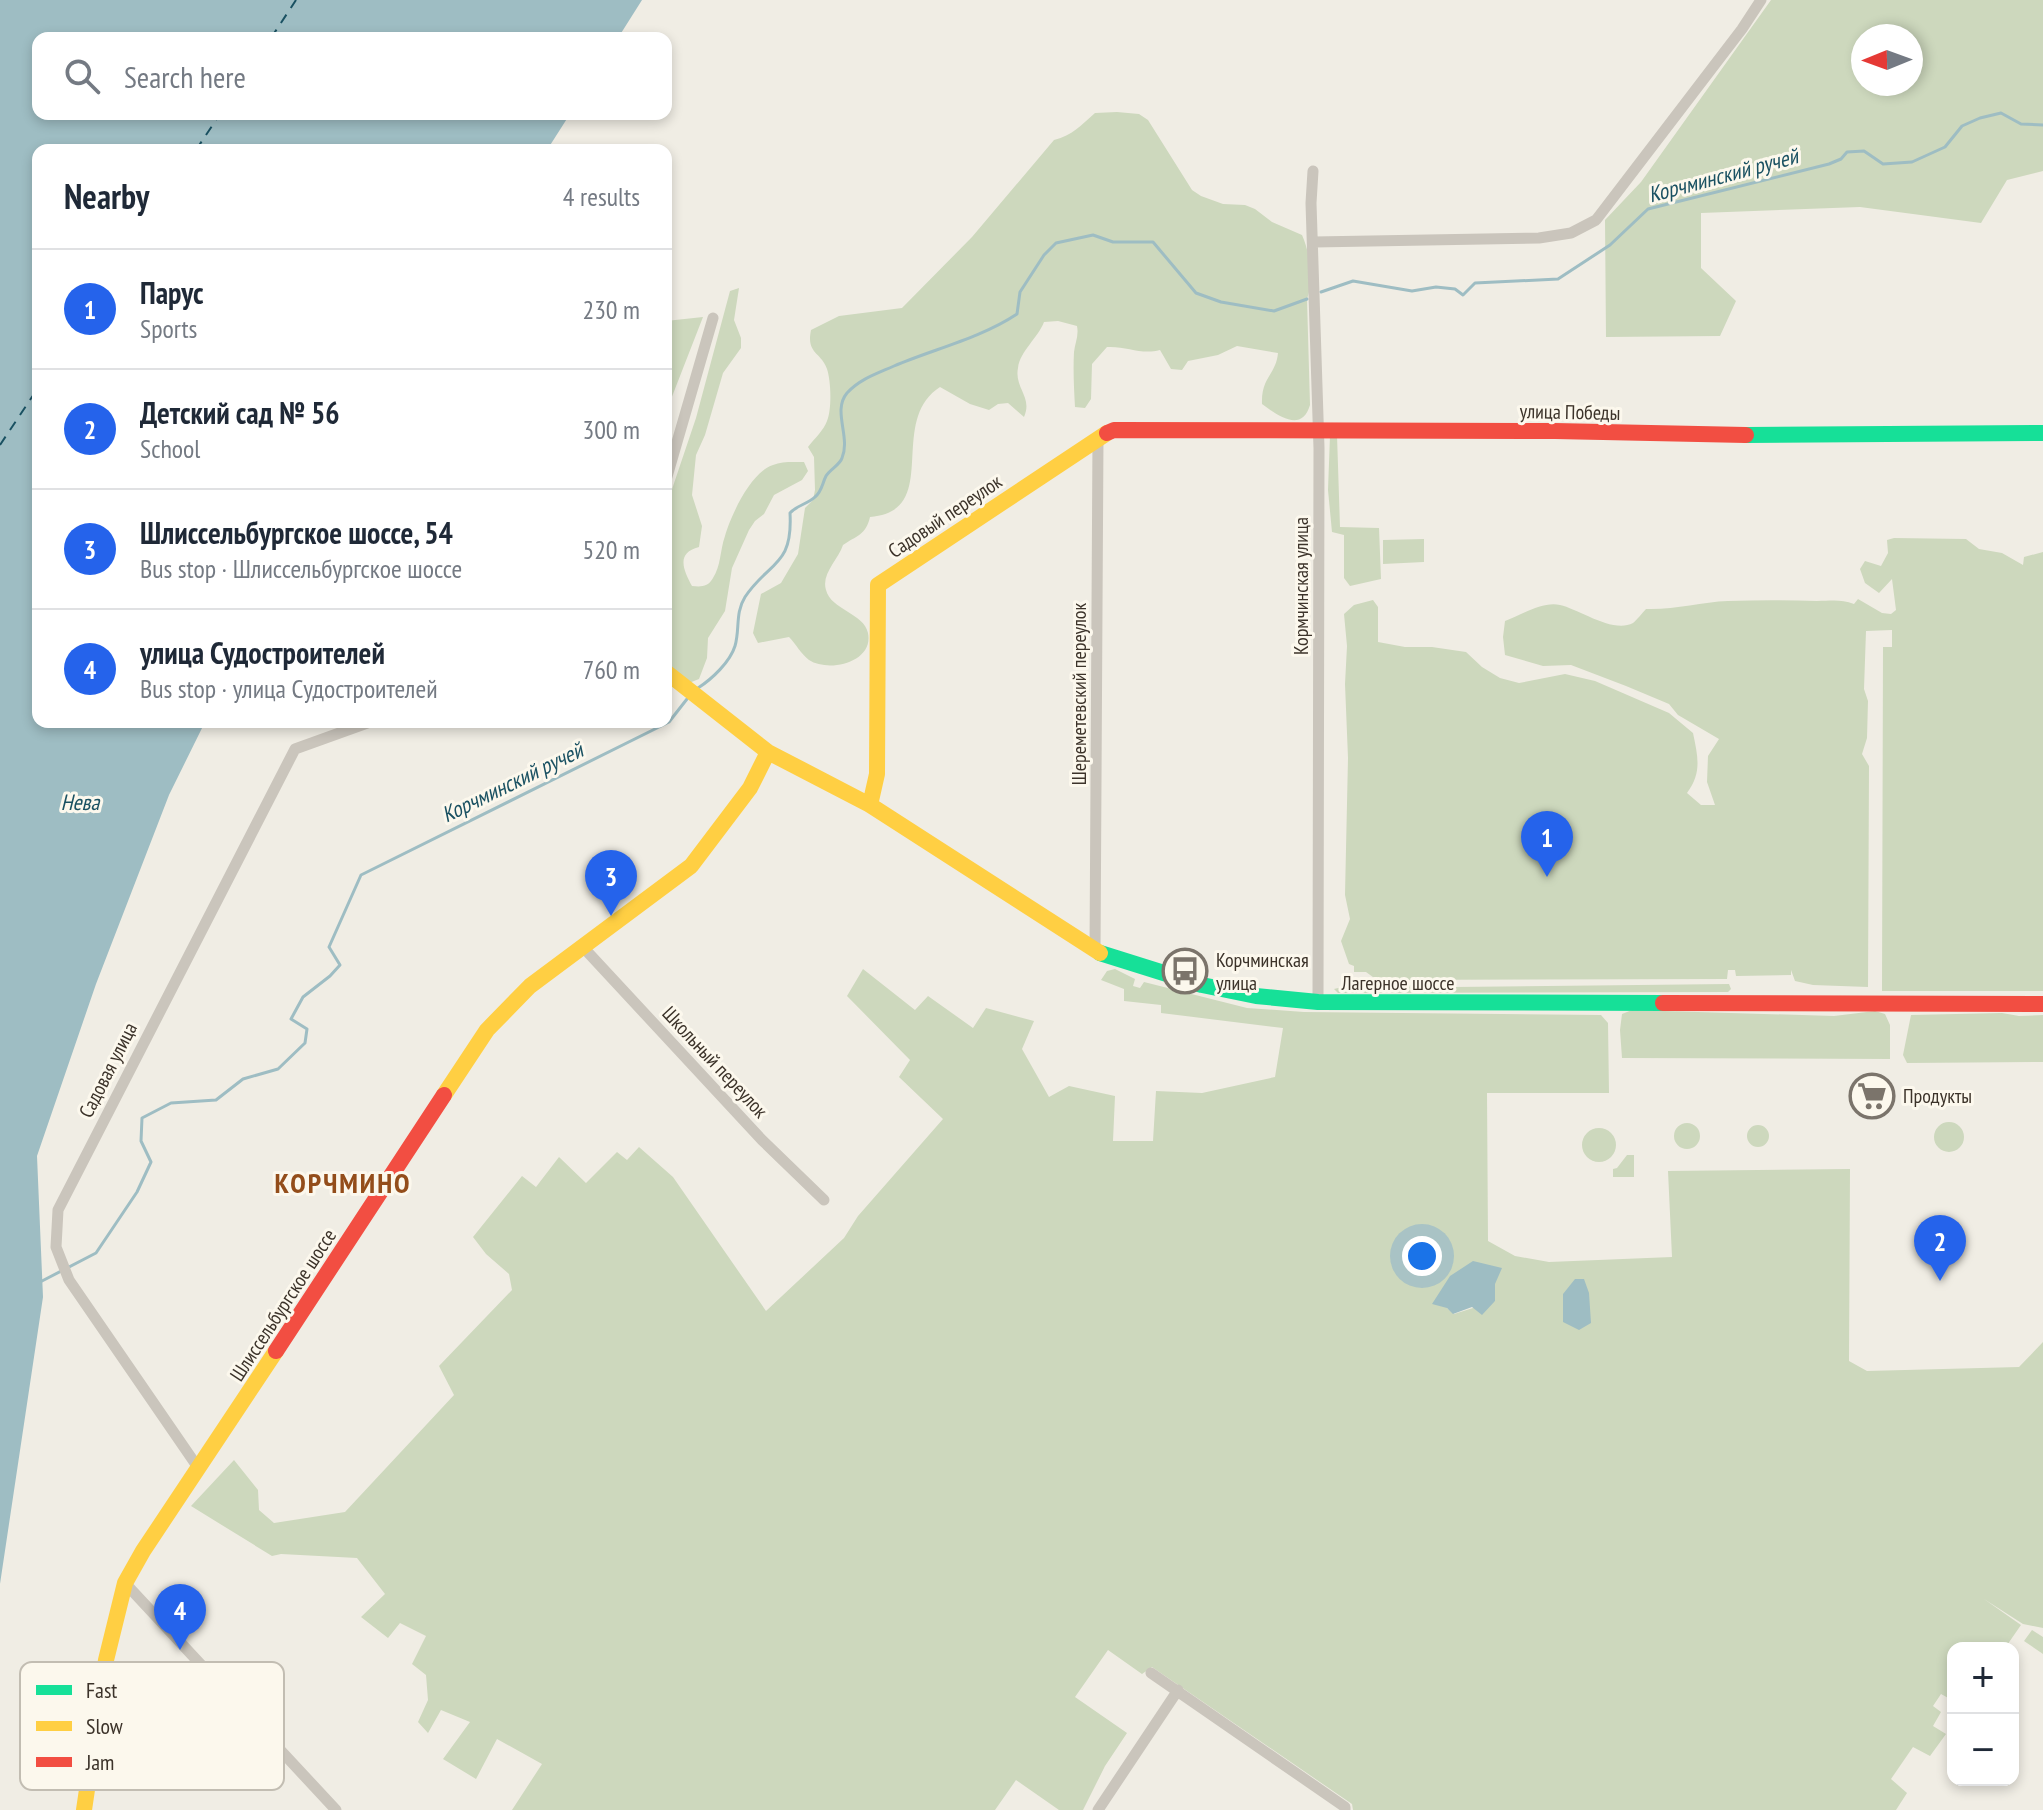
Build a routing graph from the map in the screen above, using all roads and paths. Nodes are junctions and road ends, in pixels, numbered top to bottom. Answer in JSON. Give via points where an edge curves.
{"nodes":[{"id":1,"x":1761,"y":0,"type":"edge"},
{"id":2,"x":1313,"y":171,"type":"dead end"},
{"id":3,"x":1314,"y":242,"type":"junction"},
{"id":4,"x":713,"y":318,"type":"dead end"},
{"id":5,"x":1318,"y":429,"type":"junction"},
{"id":6,"x":2043,"y":433,"type":"edge"},
{"id":7,"x":1098,"y":437,"type":"junction"},
{"id":8,"x":672,"y":459,"type":"edge"},
{"id":9,"x":672,"y":677,"type":"edge"},
{"id":10,"x":353,"y":728,"type":"edge"},
{"id":11,"x":768,"y":752,"type":"junction"},
{"id":12,"x":870,"y":805,"type":"junction"},
{"id":13,"x":582,"y":946,"type":"junction"},
{"id":14,"x":1095,"y":952,"type":"junction"},
{"id":15,"x":1318,"y":1002,"type":"junction"},
{"id":16,"x":2043,"y":1004,"type":"edge"},
{"id":17,"x":824,"y":1200,"type":"dead end"},
{"id":18,"x":199,"y":1469,"type":"junction"},
{"id":19,"x":125,"y":1583,"type":"junction"},
{"id":20,"x":106,"y":1662,"type":"edge"},
{"id":21,"x":198,"y":1662,"type":"edge"},
{"id":22,"x":1151,"y":1673,"type":"dead end"},
{"id":23,"x":1178,"y":1690,"type":"junction"},
{"id":24,"x":284,"y":1754,"type":"edge"},
{"id":25,"x":87,"y":1790,"type":"edge"},
{"id":26,"x":84,"y":1810,"type":"edge"},
{"id":27,"x":336,"y":1810,"type":"edge"},
{"id":28,"x":1098,"y":1810,"type":"edge"},
{"id":29,"x":1345,"y":1810,"type":"edge"}],
"edges":[{"from":1,"to":3,"type":"street","via":[[1596,220],[1571,233],[1539,238]]},
{"from":2,"to":3,"type":"street","name":"Кормчинская улица"},
{"from":3,"to":5,"type":"street","name":"Кормчинская улица"},
{"from":4,"to":8,"type":"street"},
{"from":5,"to":6,"type":"street","name":"улица Победы","via":[[1796,436]]},
{"from":5,"to":7,"type":"street","name":"улица Победы","via":[[1114,430]]},
{"from":5,"to":15,"type":"street","name":"Кормчинская улица"},
{"from":7,"to":12,"type":"street","name":"Садовый переулок","via":[[878,585],[877,774]]},
{"from":7,"to":14,"type":"street","name":"Шереметевский переулок"},
{"from":9,"to":11,"type":"street","name":"Лагерное шоссе"},
{"from":10,"to":18,"type":"street","name":"Садовая улица","via":[[295,749],[58,1210],[56,1247],[69,1280]]},
{"from":11,"to":12,"type":"street","name":"Лагерное шоссе"},
{"from":11,"to":13,"type":"street","name":"Шлиссельбургское шоссе","via":[[750,788],[691,866]]},
{"from":12,"to":14,"type":"street","name":"Лагерное шоссе"},
{"from":13,"to":17,"type":"street","name":"Школьный переулок"},
{"from":13,"to":18,"type":"street","name":"Шлиссельбургское шоссе","via":[[530,986],[487,1030]]},
{"from":14,"to":15,"type":"street","name":"Лагерное шоссе","via":[[1202,985]]},
{"from":15,"to":16,"type":"street","name":"Лагерное шоссе"},
{"from":18,"to":19,"type":"street","name":"Шлиссельбургское шоссе"},
{"from":19,"to":20,"type":"street","name":"Шлиссельбургское шоссе"},
{"from":19,"to":21,"type":"street"},
{"from":22,"to":23,"type":"street"},
{"from":23,"to":28,"type":"street"},
{"from":23,"to":29,"type":"street"},
{"from":24,"to":27,"type":"street"},
{"from":25,"to":26,"type":"street","name":"Шлиссельбургское шоссе"}]}
